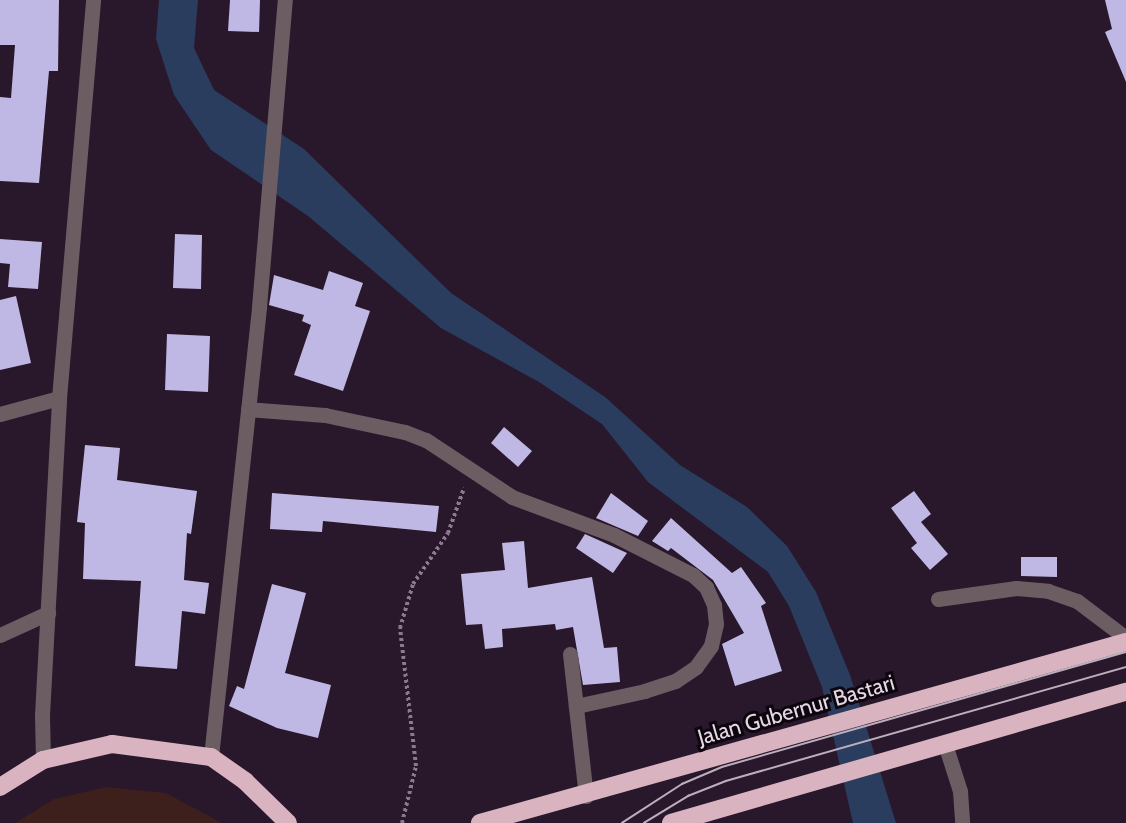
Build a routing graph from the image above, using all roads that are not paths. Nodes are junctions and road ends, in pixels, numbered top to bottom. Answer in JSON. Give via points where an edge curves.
{"nodes":[{"id":1,"x":93,"y":0,"type":"edge"},
{"id":2,"x":285,"y":0,"type":"edge"},
{"id":3,"x":59,"y":398,"type":"junction"},
{"id":4,"x":248,"y":409,"type":"junction"},
{"id":5,"x":0,"y":414,"type":"edge"},
{"id":6,"x":938,"y":599,"type":"dead end"},
{"id":7,"x":48,"y":613,"type":"junction"},
{"id":8,"x":0,"y":635,"type":"edge"},
{"id":9,"x":1126,"y":640,"type":"edge"},
{"id":10,"x":570,"y":654,"type":"dead end"},
{"id":11,"x":1126,"y":692,"type":"edge"},
{"id":12,"x":576,"y":706,"type":"junction"},
{"id":13,"x":945,"y":744,"type":"junction"},
{"id":14,"x":211,"y":757,"type":"junction"},
{"id":15,"x":43,"y":760,"type":"junction"},
{"id":16,"x":0,"y":787,"type":"edge"},
{"id":17,"x":586,"y":796,"type":"junction"},
{"id":18,"x":288,"y":823,"type":"edge"},
{"id":19,"x":480,"y":823,"type":"edge"},
{"id":20,"x":671,"y":823,"type":"edge"},
{"id":21,"x":962,"y":823,"type":"edge"}],
"edges":[{"from":1,"to":3,"type":"street"},
{"from":2,"to":4,"type":"street"},
{"from":3,"to":5,"type":"street"},
{"from":3,"to":7,"type":"street"},
{"from":4,"to":12,"type":"street","via":[[325,415],[426,440],[512,497],[614,536],[693,575],[706,587],[714,605],[716,624],[711,646],[696,667],[675,681],[645,691]]},
{"from":4,"to":14,"type":"street"},
{"from":6,"to":9,"type":"street","via":[[1016,588],[1048,591],[1077,601]]},
{"from":7,"to":8,"type":"street"},
{"from":7,"to":15,"type":"street"},
{"from":9,"to":17,"type":"highway","name":"Jalan Gubernur Bastari"},
{"from":10,"to":12,"type":"street"},
{"from":11,"to":13,"type":"highway"},
{"from":12,"to":17,"type":"street"},
{"from":13,"to":20,"type":"highway"},
{"from":13,"to":21,"type":"street","via":[[960,791]]},
{"from":14,"to":15,"type":"highway","via":[[112,744]]},
{"from":14,"to":18,"type":"highway","via":[[245,781]]},
{"from":15,"to":16,"type":"highway"},
{"from":17,"to":19,"type":"highway","name":"Jalan Gubernur Bastari"}]}
